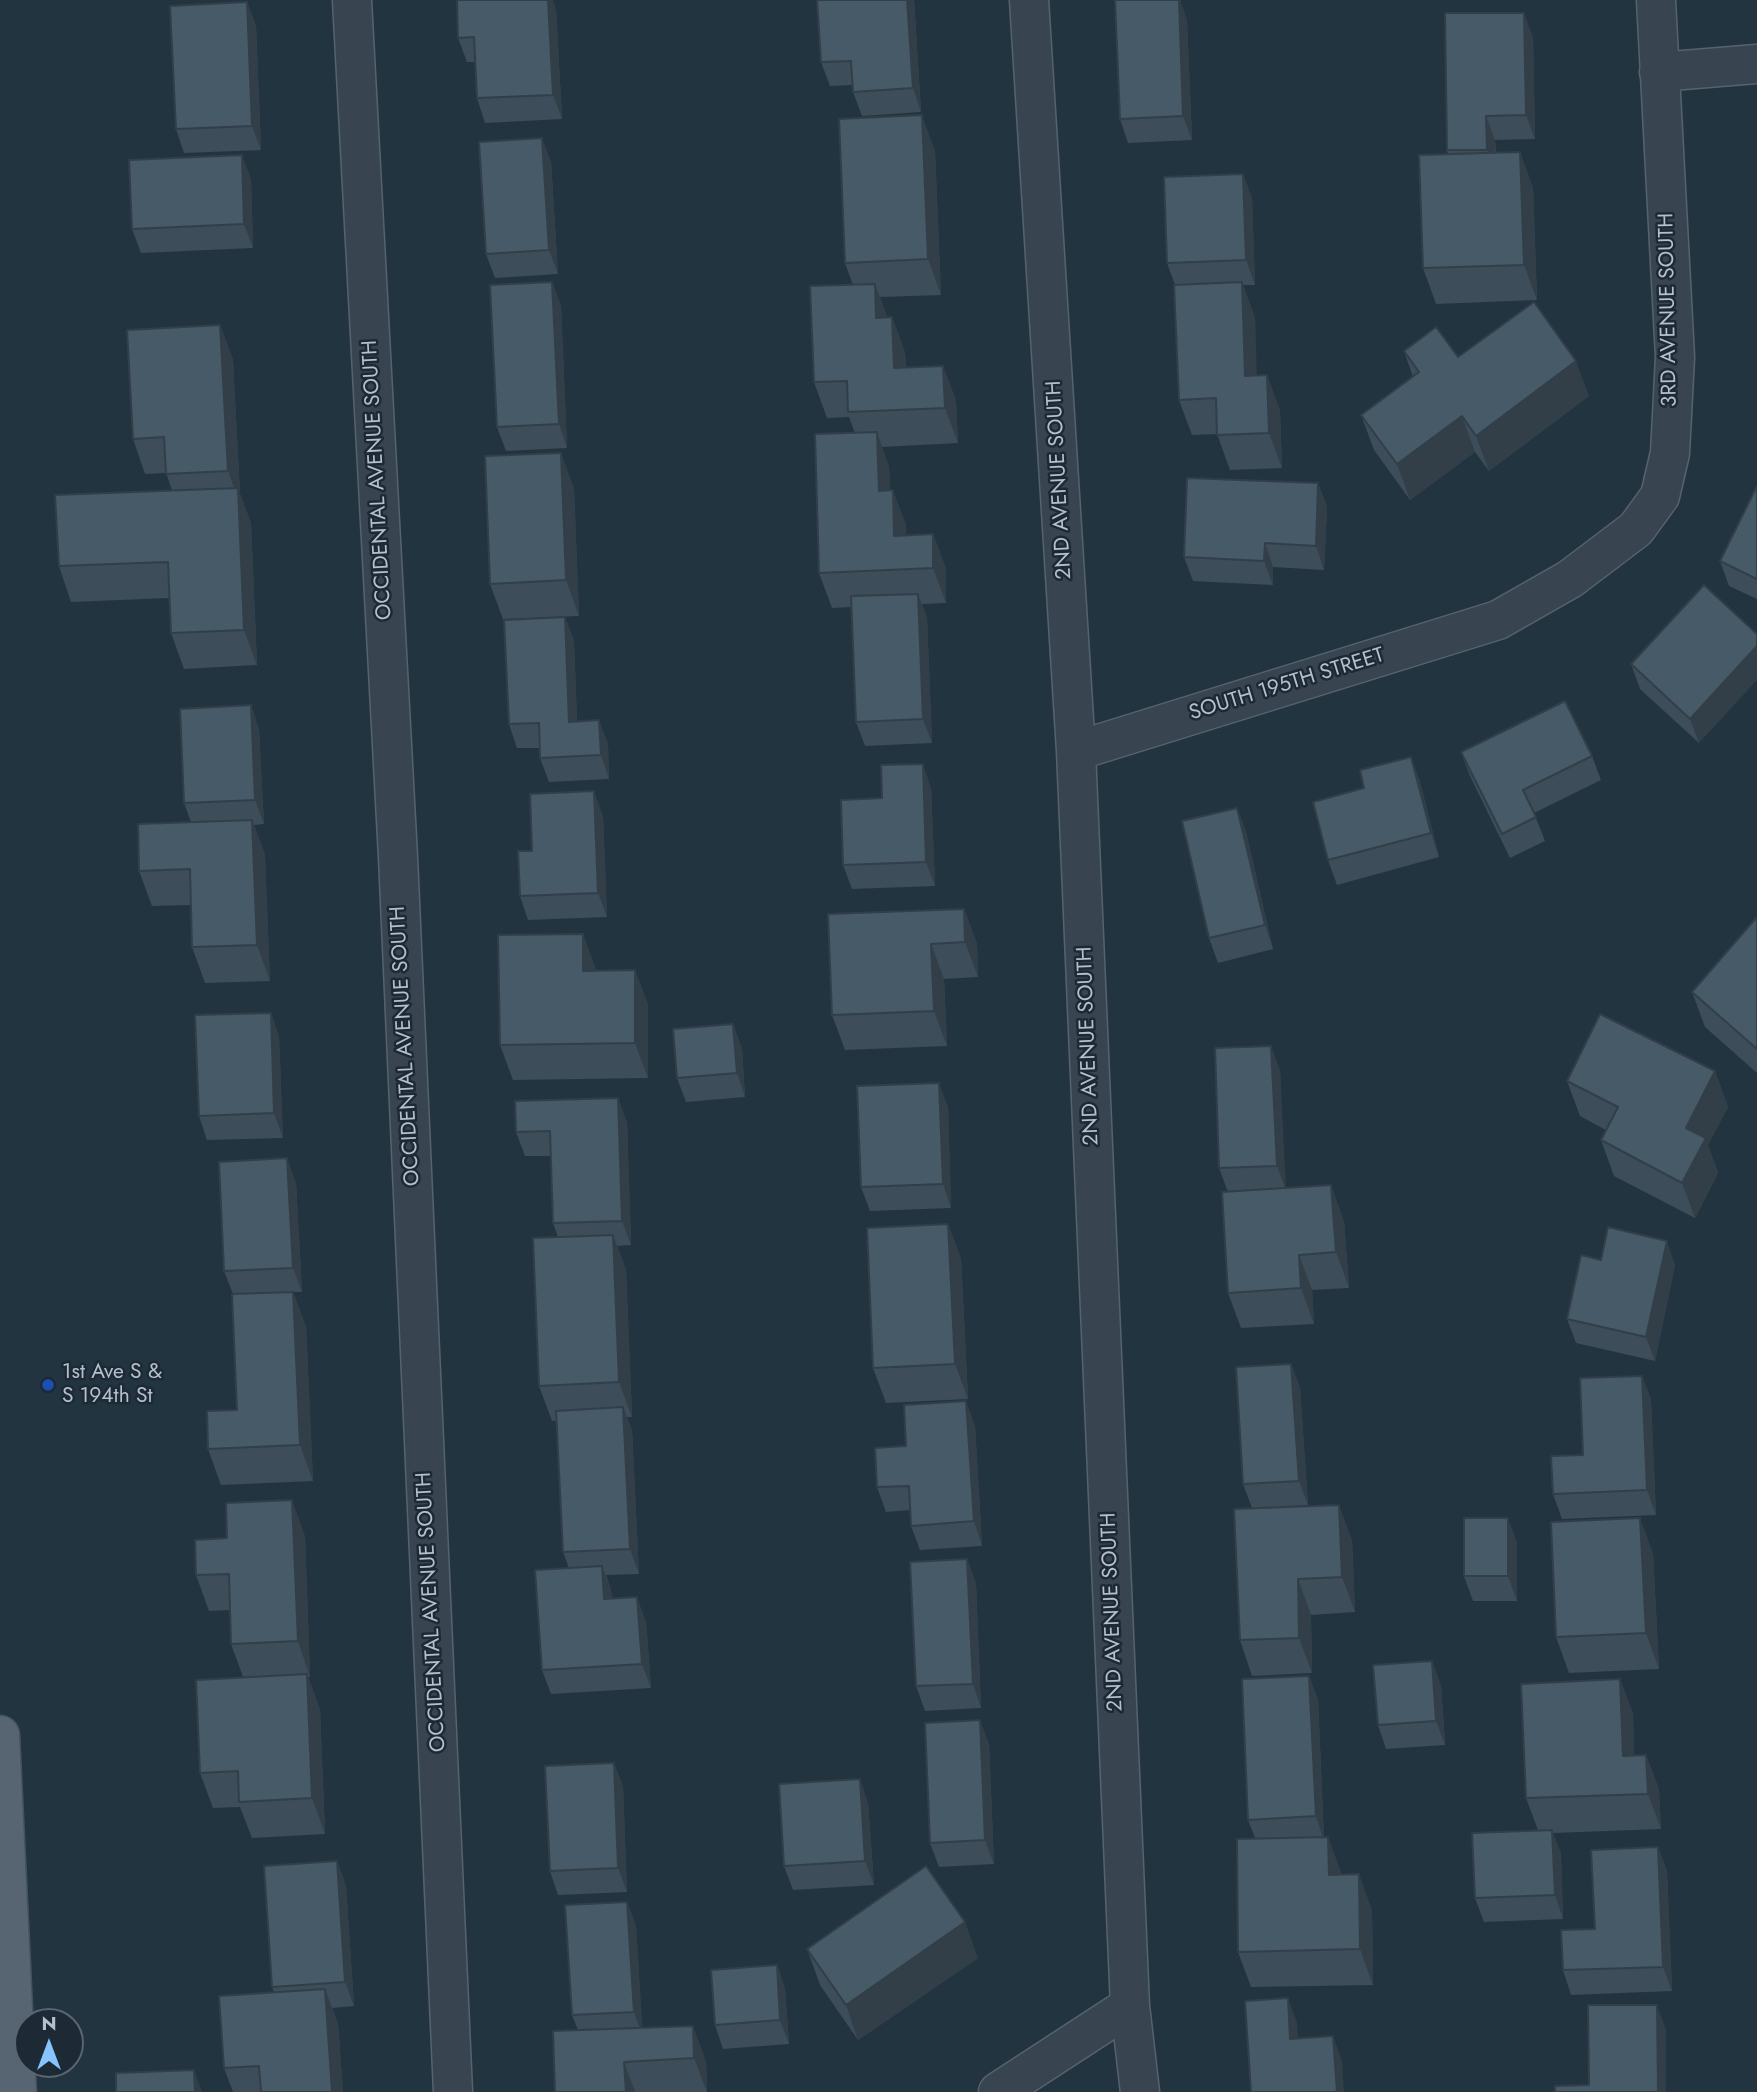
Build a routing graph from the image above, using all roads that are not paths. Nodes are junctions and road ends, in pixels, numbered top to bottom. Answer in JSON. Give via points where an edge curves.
{"nodes":[{"id":1,"x":352,"y":0,"type":"edge"},
{"id":2,"x":1030,"y":0,"type":"edge"},
{"id":3,"x":1656,"y":0,"type":"edge"},
{"id":4,"x":1757,"y":64,"type":"edge"},
{"id":5,"x":1659,"y":72,"type":"junction"},
{"id":6,"x":1498,"y":620,"type":"joint"},
{"id":7,"x":1076,"y":751,"type":"junction"},
{"id":8,"x":0,"y":1751,"type":"edge"},
{"id":9,"x":1129,"y":2006,"type":"junction"},
{"id":10,"x":11,"y":2078,"type":"edge"},
{"id":11,"x":453,"y":2092,"type":"edge"},
{"id":12,"x":998,"y":2092,"type":"edge"},
{"id":13,"x":1140,"y":2092,"type":"edge"}],
"edges":[{"from":1,"to":11,"type":"street","name":"OCCIDENTAL AVENUE SOUTH","via":[[398,871]]},
{"from":2,"to":7,"type":"street","name":"2ND AVENUE SOUTH"},
{"from":3,"to":5,"type":"street","name":"3RD AVENUE SOUTH"},
{"from":4,"to":5,"type":"street"},
{"from":5,"to":6,"type":"street","name":"3RD AVENUE SOUTH","via":[[1675,357],[1670,453],[1660,496],[1636,529],[1570,579]]},
{"from":6,"to":7,"type":"street","name":"SOUTH 195TH STREET"},
{"from":7,"to":9,"type":"street","name":"2ND AVENUE SOUTH"},
{"from":8,"to":10,"type":"main road"},
{"from":9,"to":12,"type":"street"},
{"from":9,"to":13,"type":"street","name":"2ND AVENUE SOUTH"}]}
